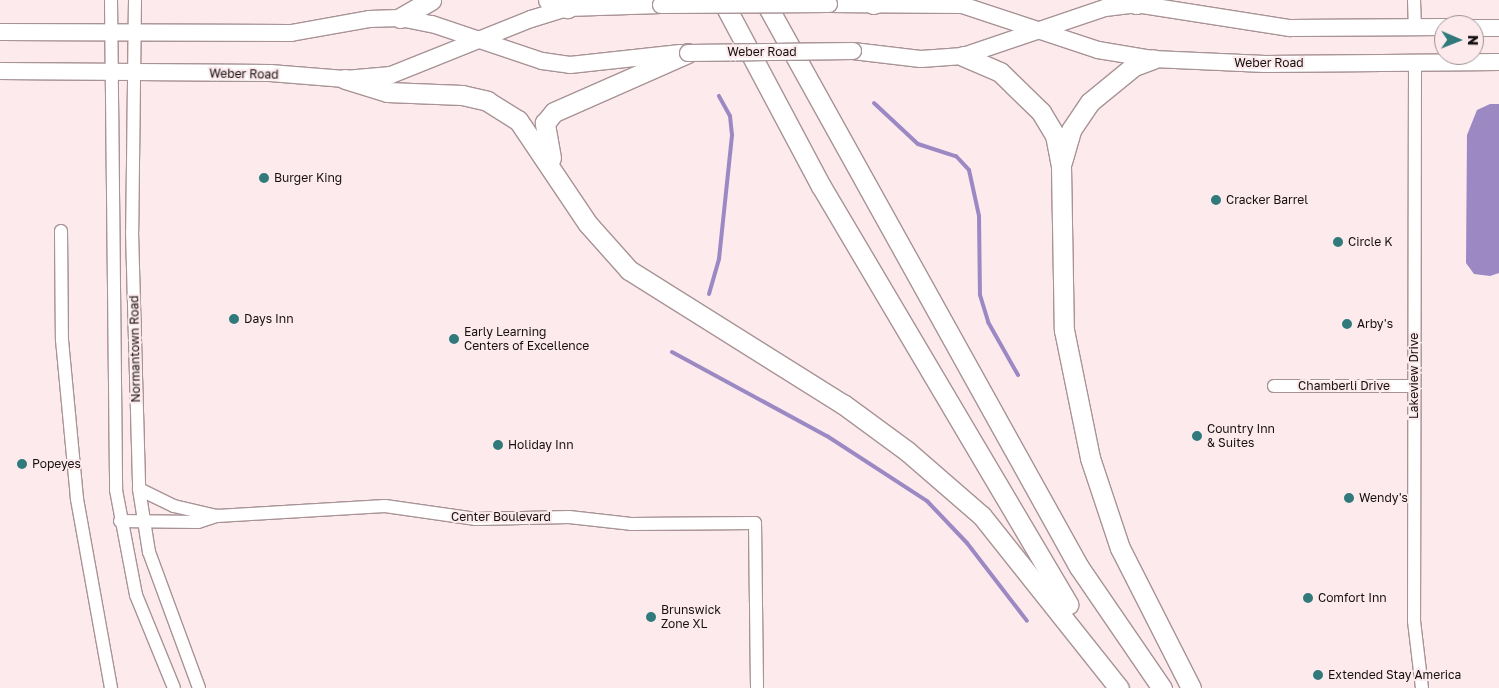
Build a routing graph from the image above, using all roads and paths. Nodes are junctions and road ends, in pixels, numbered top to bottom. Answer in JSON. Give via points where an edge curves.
{"nodes":[{"id":1,"x":111,"y":0,"type":"edge"},
{"id":2,"x":135,"y":0,"type":"edge"},
{"id":3,"x":431,"y":0,"type":"edge"},
{"id":4,"x":548,"y":0,"type":"edge"},
{"id":5,"x":722,"y":0,"type":"edge"},
{"id":6,"x":764,"y":0,"type":"edge"},
{"id":7,"x":1414,"y":0,"type":"edge"},
{"id":8,"x":878,"y":2,"type":"edge"},
{"id":9,"x":1131,"y":2,"type":"edge"},
{"id":10,"x":568,"y":8,"type":"junction"},
{"id":11,"x":400,"y":18,"type":"junction"},
{"id":12,"x":1415,"y":27,"type":"junction"},
{"id":13,"x":1434,"y":27,"type":"edge"},
{"id":14,"x":1484,"y":28,"type":"edge"},
{"id":15,"x":1499,"y":28,"type":"edge"},
{"id":16,"x":1043,"y":30,"type":"junction"},
{"id":17,"x":0,"y":32,"type":"edge"},
{"id":18,"x":110,"y":32,"type":"junction"},
{"id":19,"x":134,"y":32,"type":"junction"},
{"id":20,"x":480,"y":40,"type":"junction"},
{"id":21,"x":688,"y":52,"type":"junction"},
{"id":22,"x":963,"y":56,"type":"junction"},
{"id":23,"x":1153,"y":59,"type":"junction"},
{"id":24,"x":1415,"y":62,"type":"junction"},
{"id":25,"x":1499,"y":62,"type":"edge"},
{"id":26,"x":0,"y":71,"type":"edge"},
{"id":27,"x":110,"y":73,"type":"junction"},
{"id":28,"x":133,"y":73,"type":"junction"},
{"id":29,"x":345,"y":79,"type":"junction"},
{"id":30,"x":1061,"y":166,"type":"junction"},
{"id":31,"x":554,"y":172,"type":"junction"},
{"id":32,"x":61,"y":231,"type":"dead end"},
{"id":33,"x":1274,"y":386,"type":"dead end"},
{"id":34,"x":1414,"y":386,"type":"junction"},
{"id":35,"x":139,"y":489,"type":"junction"},
{"id":36,"x":217,"y":516,"type":"junction"},
{"id":37,"x":120,"y":521,"type":"junction"},
{"id":38,"x":144,"y":521,"type":"junction"},
{"id":39,"x":111,"y":688,"type":"edge"},
{"id":40,"x":174,"y":688,"type":"edge"},
{"id":41,"x":199,"y":688,"type":"edge"},
{"id":42,"x":757,"y":688,"type":"edge"},
{"id":43,"x":1119,"y":688,"type":"edge"},
{"id":44,"x":1126,"y":688,"type":"edge"},
{"id":45,"x":1162,"y":688,"type":"edge"},
{"id":46,"x":1191,"y":688,"type":"edge"},
{"id":47,"x":1422,"y":688,"type":"edge"}],
"edges":[{"from":1,"to":18,"type":"street","name":"Normantown Road"},
{"from":2,"to":19,"type":"street","name":"Normantown Road"},
{"from":3,"to":11,"type":"highway"},
{"from":4,"to":10,"type":"highway"},
{"from":5,"to":44,"type":"highway","via":[[821,186],[928,370],[1058,590]]},
{"from":6,"to":45,"type":"highway","via":[[1079,567]]},
{"from":7,"to":12,"type":"street"},
{"from":8,"to":10,"type":"main road","name":"Weber Road","bridge":true},
{"from":8,"to":16,"type":"main road","name":"Weber Road","via":[[962,5]]},
{"from":9,"to":12,"type":"main road","name":"Weber Road","via":[[1290,28]]},
{"from":9,"to":16,"type":"main road","name":"Weber Road"},
{"from":10,"to":20,"type":"main road","name":"Weber Road"},
{"from":11,"to":19,"type":"main road","name":"Weber Road","via":[[369,19],[291,33]]},
{"from":11,"to":20,"type":"main road","name":"Weber Road"},
{"from":12,"to":13,"type":"main road","name":"Weber Road"},
{"from":14,"to":15,"type":"main road"},
{"from":16,"to":22,"type":"main road","name":"Weber Road"},
{"from":16,"to":23,"type":"main road","name":"Weber Road","via":[[1098,50]]},
{"from":17,"to":18,"type":"main road","name":"Weber Road"},
{"from":18,"to":19,"type":"main road","name":"Weber Road"},
{"from":18,"to":27,"type":"street","name":"Normantown Road"},
{"from":19,"to":28,"type":"street","name":"Normantown Road"},
{"from":20,"to":21,"type":"main road","name":"Weber Road","via":[[534,59],[570,65]]},
{"from":20,"to":29,"type":"main road","name":"Weber Road","via":[[392,75]]},
{"from":21,"to":22,"type":"main road","name":"Weber Road","bridge":true,"via":[[853,51],[922,58]]},
{"from":21,"to":31,"type":"highway","via":[[554,112],[545,123]]},
{"from":22,"to":30,"type":"highway","via":[[1000,72],[1041,112],[1055,135]]},
{"from":23,"to":24,"type":"main road","name":"Weber Road"},
{"from":23,"to":30,"type":"highway","via":[[1115,79],[1084,108],[1071,130]]},
{"from":24,"to":25,"type":"main road","name":"Weber Road"},
{"from":24,"to":34,"type":"street","name":"Lakeview Drive"},
{"from":26,"to":27,"type":"main road","name":"Weber Road"},
{"from":27,"to":28,"type":"main road","name":"Weber Road"},
{"from":27,"to":37,"type":"street","name":"Normantown Road"},
{"from":28,"to":29,"type":"main road","name":"Weber Road","via":[[270,73]]},
{"from":28,"to":35,"type":"street","name":"Normantown Road"},
{"from":29,"to":31,"type":"highway","via":[[387,92],[462,95],[487,101],[518,120]]},
{"from":30,"to":46,"type":"highway","via":[[1064,330],[1090,458],[1120,548]]},
{"from":31,"to":43,"type":"highway","via":[[588,224],[629,270],[843,404],[907,451],[982,516]]},
{"from":32,"to":39,"type":"street","via":[[62,340],[77,499]]},
{"from":33,"to":34,"type":"street","name":"Chamberli Drive"},
{"from":34,"to":47,"type":"street","name":"Lakeview Drive","via":[[1414,621]]},
{"from":35,"to":36,"type":"street","name":"Center Boulevard","via":[[174,506]]},
{"from":35,"to":38,"type":"street","name":"Normantown Road"},
{"from":36,"to":38,"type":"street","name":"Center Boulevard","via":[[198,522]]},
{"from":36,"to":42,"type":"street","name":"Center Boulevard","via":[[385,506],[476,519],[569,517],[631,524],[755,523]]},
{"from":37,"to":38,"type":"street","name":"Center Boulevard"},
{"from":37,"to":40,"type":"street","name":"Normantown Road","via":[[136,595]]},
{"from":38,"to":41,"type":"street","name":"Normantown Road","via":[[149,552]]}]}
